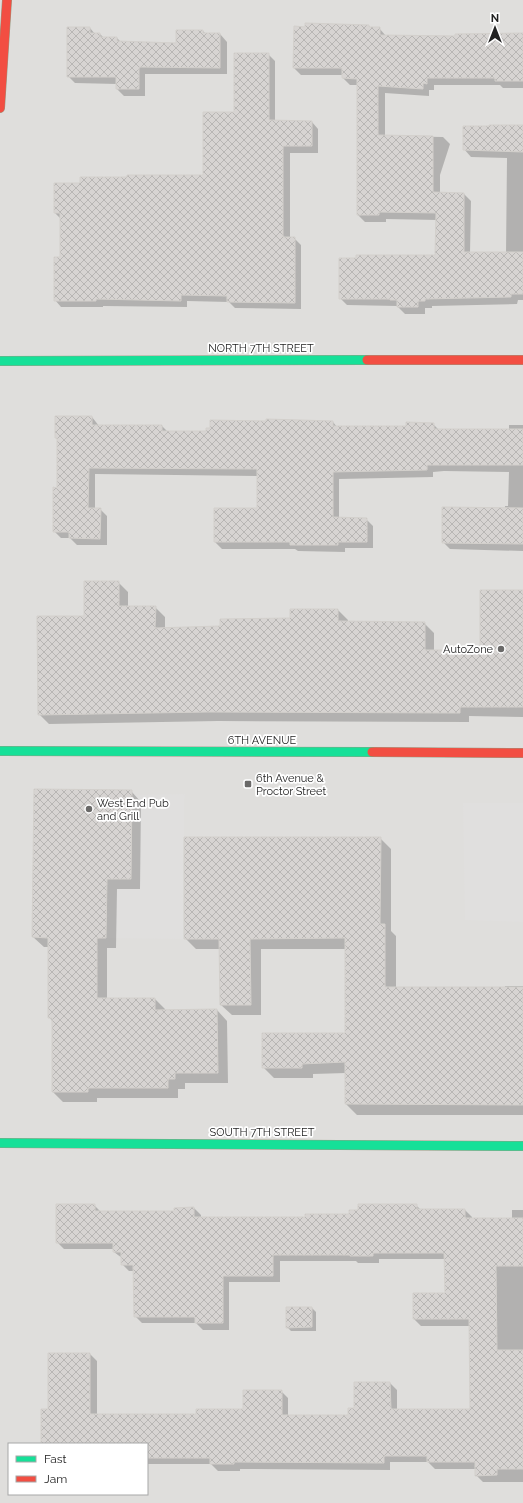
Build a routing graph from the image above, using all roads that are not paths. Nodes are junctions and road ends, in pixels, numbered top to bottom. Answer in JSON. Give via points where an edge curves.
{"nodes":[{"id":1,"x":7,"y":0,"type":"edge"},
{"id":2,"x":0,"y":108,"type":"edge"},
{"id":3,"x":523,"y":360,"type":"edge"},
{"id":4,"x":0,"y":361,"type":"edge"},
{"id":5,"x":0,"y":751,"type":"edge"},
{"id":6,"x":523,"y":753,"type":"edge"},
{"id":7,"x":0,"y":1143,"type":"edge"},
{"id":8,"x":523,"y":1146,"type":"edge"}],
"edges":[{"from":1,"to":2,"type":"street"},
{"from":3,"to":4,"type":"street","name":"NORTH 7TH STREET"},
{"from":5,"to":6,"type":"street","name":"6TH AVENUE"},
{"from":7,"to":8,"type":"street","name":"SOUTH 7TH STREET"}]}
